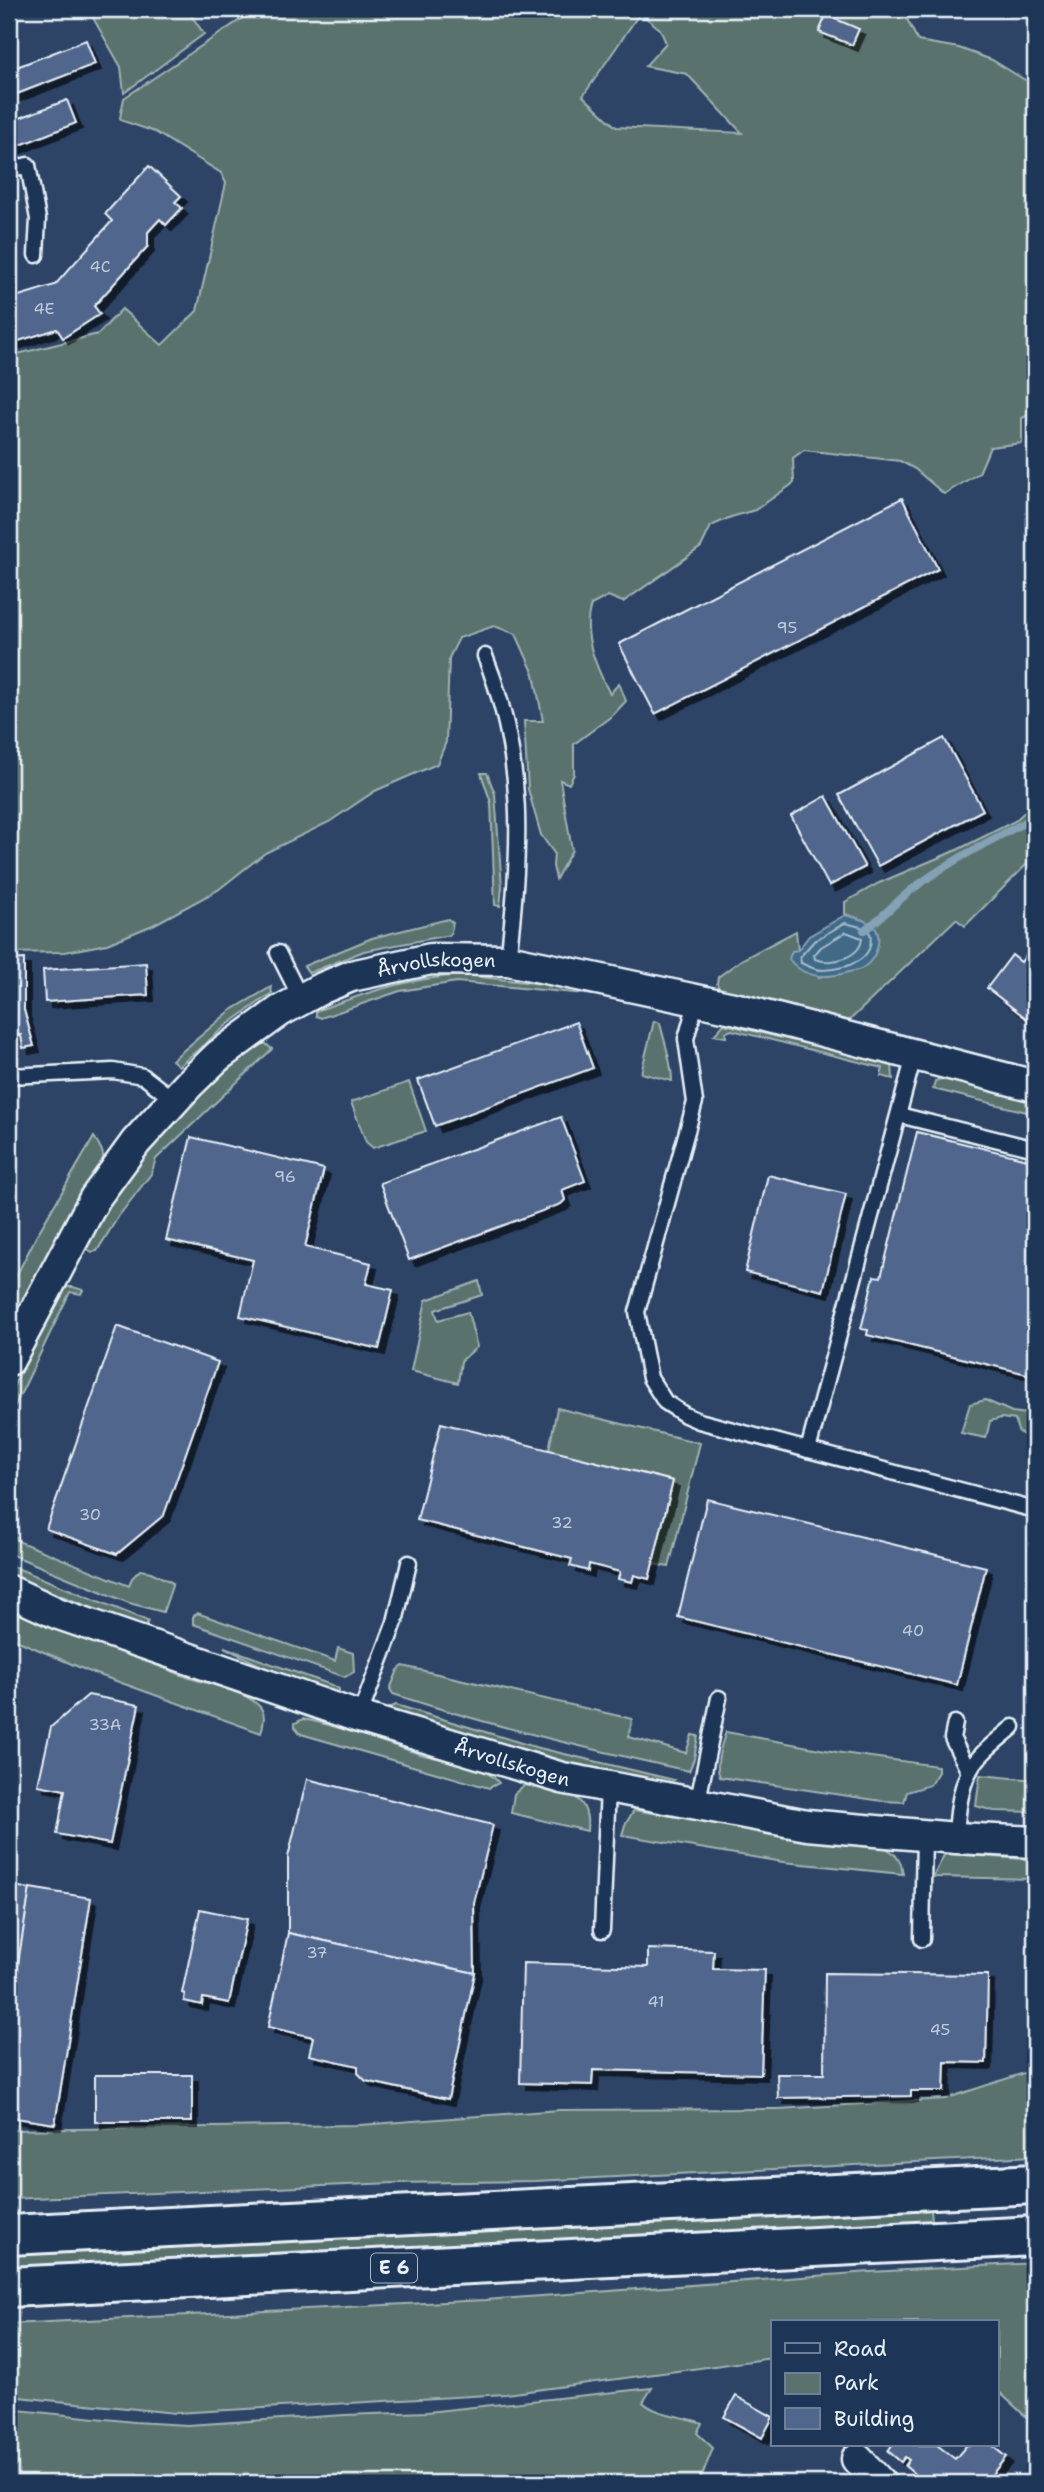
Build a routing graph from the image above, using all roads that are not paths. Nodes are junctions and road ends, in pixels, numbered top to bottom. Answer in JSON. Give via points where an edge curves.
{"nodes":[{"id":1,"x":9,"y":170,"type":"edge"},
{"id":2,"x":36,"y":255,"type":"dead end"},
{"id":3,"x":485,"y":656,"type":"dead end"},
{"id":4,"x":278,"y":953,"type":"dead end"},
{"id":5,"x":508,"y":960,"type":"junction"},
{"id":6,"x":301,"y":999,"type":"junction"},
{"id":7,"x":697,"y":999,"type":"junction"},
{"id":8,"x":914,"y":1056,"type":"junction"},
{"id":9,"x":9,"y":1076,"type":"edge"},
{"id":10,"x":1035,"y":1086,"type":"edge"},
{"id":11,"x":174,"y":1100,"type":"junction"},
{"id":12,"x":899,"y":1115,"type":"junction"},
{"id":13,"x":1035,"y":1149,"type":"edge"},
{"id":14,"x":9,"y":1360,"type":"edge"},
{"id":15,"x":808,"y":1450,"type":"junction"},
{"id":16,"x":1035,"y":1510,"type":"edge"},
{"id":17,"x":409,"y":1563,"type":"dead end"},
{"id":18,"x":9,"y":1592,"type":"edge"},
{"id":19,"x":719,"y":1698,"type":"dead end"},
{"id":20,"x":359,"y":1717,"type":"junction"},
{"id":21,"x":956,"y":1723,"type":"dead end"},
{"id":22,"x":1013,"y":1727,"type":"dead end"},
{"id":23,"x":969,"y":1772,"type":"junction"},
{"id":24,"x":608,"y":1787,"type":"junction"},
{"id":25,"x":697,"y":1805,"type":"junction"},
{"id":26,"x":925,"y":1836,"type":"junction"},
{"id":27,"x":956,"y":1838,"type":"junction"},
{"id":28,"x":1035,"y":1842,"type":"edge"},
{"id":29,"x":602,"y":1930,"type":"dead end"},
{"id":30,"x":922,"y":1939,"type":"dead end"},
{"id":31,"x":1035,"y":2184,"type":"edge"},
{"id":32,"x":9,"y":2235,"type":"edge"},
{"id":33,"x":1035,"y":2236,"type":"edge"},
{"id":34,"x":9,"y":2287,"type":"edge"},
{"id":35,"x":857,"y":2459,"type":"dead end"},
{"id":36,"x":880,"y":2483,"type":"edge"}],
"edges":[{"from":1,"to":2,"type":"lane","via":[[28,165],[38,219]]},
{"from":3,"to":5,"type":"lane","via":[[511,739],[517,799],[519,846]]},
{"from":4,"to":6,"type":"lane"},
{"from":5,"to":6,"type":"street","name":"Årvollskogen","via":[[431,959],[351,976]]},
{"from":5,"to":7,"type":"street","name":"Årvollskogen"},
{"from":6,"to":11,"type":"street","name":"Årvollskogen","via":[[218,1056]]},
{"from":7,"to":8,"type":"street","name":"Årvollskogen"},
{"from":7,"to":15,"type":"lane","via":[[686,1040],[695,1102],[637,1312],[644,1355],[650,1378],[665,1402],[685,1415]]},
{"from":8,"to":10,"type":"street","name":"Årvollskogen"},
{"from":8,"to":12,"type":"lane"},
{"from":9,"to":11,"type":"lane","via":[[113,1071],[143,1076]]},
{"from":11,"to":14,"type":"street","name":"Årvollskogen","via":[[95,1198]]},
{"from":12,"to":13,"type":"lane"},
{"from":12,"to":15,"type":"lane"},
{"from":15,"to":16,"type":"lane"},
{"from":17,"to":20,"type":"lane","via":[[395,1622]]},
{"from":18,"to":20,"type":"street","name":"Årvollskogen","via":[[59,1614]]},
{"from":19,"to":25,"type":"lane"},
{"from":20,"to":24,"type":"street","name":"Årvollskogen","via":[[562,1778]]},
{"from":21,"to":23,"type":"lane","via":[[952,1738]]},
{"from":22,"to":23,"type":"lane"},
{"from":23,"to":27,"type":"lane","via":[[957,1812]]},
{"from":24,"to":25,"type":"street","name":"Årvollskogen"},
{"from":24,"to":29,"type":"lane"},
{"from":25,"to":26,"type":"street","name":"Årvollskogen","via":[[807,1825]]},
{"from":26,"to":27,"type":"street","name":"Årvollskogen"},
{"from":26,"to":30,"type":"lane"},
{"from":27,"to":28,"type":"street","name":"Årvollskogen"},
{"from":31,"to":32,"type":"highway"},
{"from":33,"to":34,"type":"highway","number":"E 6"},
{"from":35,"to":36,"type":"street"}]}
